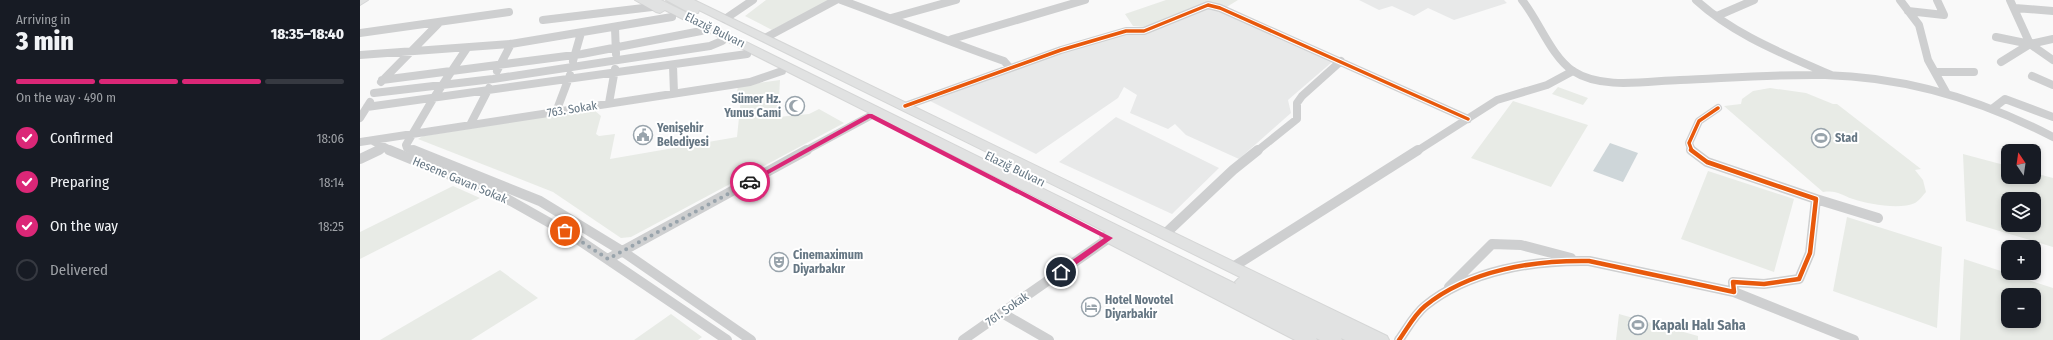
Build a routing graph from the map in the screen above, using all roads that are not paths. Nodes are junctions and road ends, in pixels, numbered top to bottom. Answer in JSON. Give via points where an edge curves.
{"nodes":[{"id":1,"x":364,"y":0,"type":"edge"},
{"id":2,"x":640,"y":0,"type":"edge"},
{"id":3,"x":671,"y":0,"type":"edge"},
{"id":4,"x":686,"y":0,"type":"edge"},
{"id":5,"x":753,"y":0,"type":"edge"},
{"id":6,"x":836,"y":0,"type":"edge"},
{"id":7,"x":841,"y":0,"type":"edge"},
{"id":8,"x":956,"y":0,"type":"edge"},
{"id":9,"x":1085,"y":0,"type":"edge"},
{"id":10,"x":1522,"y":0,"type":"edge"},
{"id":11,"x":1696,"y":0,"type":"edge"},
{"id":12,"x":1754,"y":0,"type":"edge"},
{"id":13,"x":1900,"y":0,"type":"edge"},
{"id":14,"x":1937,"y":0,"type":"edge"},
{"id":15,"x":2010,"y":0,"type":"edge"},
{"id":16,"x":360,"y":2,"type":"edge"},
{"id":17,"x":653,"y":3,"type":"edge"},
{"id":18,"x":2015,"y":8,"type":"junction"},
{"id":19,"x":1908,"y":11,"type":"junction"},
{"id":20,"x":2053,"y":11,"type":"edge"},
{"id":21,"x":509,"y":12,"type":"dead end"},
{"id":22,"x":1717,"y":16,"type":"junction"},
{"id":23,"x":672,"y":17,"type":"junction"},
{"id":24,"x":891,"y":18,"type":"junction"},
{"id":25,"x":725,"y":19,"type":"junction"},
{"id":26,"x":543,"y":20,"type":"dead end"},
{"id":27,"x":439,"y":23,"type":"junction"},
{"id":28,"x":614,"y":28,"type":"junction"},
{"id":29,"x":701,"y":31,"type":"junction"},
{"id":30,"x":360,"y":33,"type":"edge"},
{"id":31,"x":580,"y":33,"type":"junction"},
{"id":32,"x":1996,"y":37,"type":"dead end"},
{"id":33,"x":765,"y":38,"type":"junction"},
{"id":34,"x":952,"y":39,"type":"dead end"},
{"id":35,"x":2053,"y":39,"type":"edge"},
{"id":36,"x":722,"y":41,"type":"junction"},
{"id":37,"x":511,"y":44,"type":"junction"},
{"id":38,"x":2030,"y":44,"type":"junction"},
{"id":39,"x":467,"y":48,"type":"junction"},
{"id":40,"x":615,"y":49,"type":"junction"},
{"id":41,"x":412,"y":51,"type":"junction"},
{"id":42,"x":747,"y":54,"type":"junction"},
{"id":43,"x":360,"y":55,"type":"edge"},
{"id":44,"x":574,"y":56,"type":"junction"},
{"id":45,"x":2053,"y":60,"type":"edge"},
{"id":46,"x":616,"y":61,"type":"junction"},
{"id":47,"x":1341,"y":61,"type":"junction"},
{"id":48,"x":2001,"y":62,"type":"dead end"},
{"id":49,"x":673,"y":66,"type":"junction"},
{"id":50,"x":499,"y":67,"type":"junction"},
{"id":51,"x":571,"y":68,"type":"junction"},
{"id":52,"x":1010,"y":68,"type":"junction"},
{"id":53,"x":782,"y":71,"type":"junction"},
{"id":54,"x":1573,"y":71,"type":"junction"},
{"id":55,"x":452,"y":72,"type":"junction"},
{"id":56,"x":1936,"y":72,"type":"junction"},
{"id":57,"x":1974,"y":72,"type":"dead end"},
{"id":58,"x":615,"y":73,"type":"junction"},
{"id":59,"x":1834,"y":76,"type":"junction"},
{"id":60,"x":2032,"y":76,"type":"dead end"},
{"id":61,"x":493,"y":79,"type":"junction"},
{"id":62,"x":569,"y":79,"type":"junction"},
{"id":63,"x":382,"y":80,"type":"junction"},
{"id":64,"x":443,"y":84,"type":"junction"},
{"id":65,"x":2053,"y":85,"type":"edge"},
{"id":66,"x":488,"y":90,"type":"junction"},
{"id":67,"x":374,"y":93,"type":"junction"},
{"id":68,"x":674,"y":93,"type":"junction"},
{"id":69,"x":1947,"y":94,"type":"junction"},
{"id":70,"x":433,"y":99,"type":"junction"},
{"id":71,"x":609,"y":103,"type":"junction"},
{"id":72,"x":905,"y":106,"type":"junction"},
{"id":73,"x":367,"y":107,"type":"junction"},
{"id":74,"x":1718,"y":108,"type":"dead end"},
{"id":75,"x":2053,"y":108,"type":"edge"},
{"id":76,"x":1992,"y":110,"type":"junction"},
{"id":77,"x":556,"y":112,"type":"junction"},
{"id":78,"x":2044,"y":113,"type":"junction"},
{"id":79,"x":870,"y":116,"type":"junction"},
{"id":80,"x":2053,"y":117,"type":"edge"},
{"id":81,"x":360,"y":118,"type":"edge"},
{"id":82,"x":1468,"y":119,"type":"junction"},
{"id":83,"x":470,"y":125,"type":"junction"},
{"id":84,"x":412,"y":134,"type":"junction"},
{"id":85,"x":2053,"y":137,"type":"edge"},
{"id":86,"x":373,"y":141,"type":"junction"},
{"id":87,"x":360,"y":142,"type":"edge"},
{"id":88,"x":384,"y":148,"type":"junction"},
{"id":89,"x":360,"y":159,"type":"edge"},
{"id":90,"x":1816,"y":199,"type":"junction"},
{"id":91,"x":1878,"y":218,"type":"dead end"},
{"id":92,"x":1165,"y":234,"type":"junction"},
{"id":93,"x":1109,"y":238,"type":"junction"},
{"id":94,"x":622,"y":251,"type":"junction"},
{"id":95,"x":608,"y":259,"type":"junction"},
{"id":96,"x":1576,"y":260,"type":"junction"},
{"id":97,"x":1233,"y":267,"type":"junction"},
{"id":98,"x":1443,"y":292,"type":"junction"},
{"id":99,"x":1734,"y":292,"type":"junction"},
{"id":100,"x":1002,"y":312,"type":"junction"},
{"id":101,"x":727,"y":340,"type":"edge"},
{"id":102,"x":750,"y":340,"type":"edge"},
{"id":103,"x":963,"y":340,"type":"edge"},
{"id":104,"x":1049,"y":340,"type":"edge"},
{"id":105,"x":1310,"y":340,"type":"edge"},
{"id":106,"x":1334,"y":340,"type":"edge"},
{"id":107,"x":1359,"y":340,"type":"edge"},
{"id":108,"x":1381,"y":340,"type":"edge"},
{"id":109,"x":1399,"y":340,"type":"edge"},
{"id":110,"x":1854,"y":340,"type":"edge"}],
"edges":[{"from":1,"to":16,"type":"main road"},
{"from":2,"to":17,"type":"highway"},
{"from":3,"to":107,"type":"highway","name":"Elazığ Bulvarı"},
{"from":4,"to":25,"type":"highway"},
{"from":5,"to":25,"type":"street"},
{"from":6,"to":33,"type":"street"},
{"from":7,"to":24,"type":"street"},
{"from":8,"to":24,"type":"street"},
{"from":9,"to":34,"type":"street"},
{"from":10,"to":54,"type":"street","via":[[1563,61]]},
{"from":11,"to":22,"type":"street"},
{"from":12,"to":22,"type":"street"},
{"from":13,"to":19,"type":"street"},
{"from":14,"to":19,"type":"street","via":[[1945,14]]},
{"from":15,"to":18,"type":"street"},
{"from":17,"to":23,"type":"highway"},
{"from":17,"to":26,"type":"street","via":[[597,15]]},
{"from":17,"to":106,"type":"highway","name":"Elazığ Bulvarı"},
{"from":18,"to":20,"type":"street"},
{"from":18,"to":38,"type":"street"},
{"from":19,"to":56,"type":"street","via":[[1919,25],[1928,60]]},
{"from":21,"to":27,"type":"street"},
{"from":22,"to":59,"type":"street","via":[[1766,46]]},
{"from":23,"to":28,"type":"street"},
{"from":23,"to":29,"type":"highway"},
{"from":24,"to":52,"type":"street","via":[[940,39],[1004,61]]},
{"from":25,"to":33,"type":"highway"},
{"from":27,"to":30,"type":"street"},
{"from":27,"to":41,"type":"street"},
{"from":28,"to":31,"type":"street"},
{"from":28,"to":40,"type":"street"},
{"from":29,"to":36,"type":"highway"},
{"from":29,"to":40,"type":"street"},
{"from":31,"to":37,"type":"street"},
{"from":31,"to":44,"type":"street"},
{"from":32,"to":38,"type":"street"},
{"from":33,"to":72,"type":"highway"},
{"from":35,"to":38,"type":"street"},
{"from":36,"to":42,"type":"highway"},
{"from":36,"to":46,"type":"street","via":[[710,46]]},
{"from":37,"to":39,"type":"street"},
{"from":37,"to":50,"type":"street"},
{"from":38,"to":45,"type":"street"},
{"from":38,"to":48,"type":"street"},
{"from":39,"to":41,"type":"street"},
{"from":39,"to":55,"type":"street"},
{"from":40,"to":44,"type":"street"},
{"from":40,"to":46,"type":"street"},
{"from":41,"to":43,"type":"street"},
{"from":41,"to":63,"type":"street"},
{"from":42,"to":49,"type":"street"},
{"from":42,"to":53,"type":"highway"},
{"from":44,"to":50,"type":"street"},
{"from":44,"to":51,"type":"street"},
{"from":46,"to":51,"type":"street"},
{"from":46,"to":58,"type":"street"},
{"from":47,"to":52,"type":"street","via":[[1208,5],[1144,30],[1126,31]]},
{"from":47,"to":82,"type":"street"},
{"from":47,"to":92,"type":"street","via":[[1302,96],[1297,103],[1297,119],[1233,170]]},
{"from":49,"to":58,"type":"street"},
{"from":49,"to":68,"type":"street"},
{"from":50,"to":55,"type":"street"},
{"from":50,"to":61,"type":"street"},
{"from":51,"to":61,"type":"street"},
{"from":51,"to":62,"type":"street"},
{"from":52,"to":72,"type":"street"},
{"from":53,"to":68,"type":"street","name":"763. Sokak","via":[[750,82]]},
{"from":53,"to":79,"type":"highway"},
{"from":54,"to":59,"type":"street","via":[[1596,80],[1612,82]]},
{"from":54,"to":82,"type":"street","via":[[1547,85],[1497,100]]},
{"from":55,"to":63,"type":"street"},
{"from":55,"to":64,"type":"street"},
{"from":56,"to":57,"type":"street"},
{"from":56,"to":69,"type":"street"},
{"from":58,"to":62,"type":"street"},
{"from":58,"to":71,"type":"street"},
{"from":59,"to":69,"type":"street","via":[[1862,78]]},
{"from":60,"to":65,"type":"street"},
{"from":61,"to":64,"type":"street"},
{"from":61,"to":66,"type":"street"},
{"from":62,"to":66,"type":"street"},
{"from":62,"to":77,"type":"street"},
{"from":63,"to":67,"type":"street"},
{"from":64,"to":67,"type":"street"},
{"from":64,"to":70,"type":"street"},
{"from":66,"to":70,"type":"street"},
{"from":66,"to":83,"type":"street"},
{"from":67,"to":73,"type":"street"},
{"from":68,"to":71,"type":"street","name":"763. Sokak"},
{"from":69,"to":76,"type":"street"},
{"from":70,"to":73,"type":"street"},
{"from":70,"to":84,"type":"street"},
{"from":71,"to":77,"type":"street","name":"763. Sokak"},
{"from":72,"to":92,"type":"highway"},
{"from":73,"to":81,"type":"street"},
{"from":74,"to":90,"type":"street","via":[[1699,121],[1690,143],[1692,152],[1707,162]]},
{"from":75,"to":78,"type":"street"},
{"from":76,"to":78,"type":"street","via":[[2006,99]]},
{"from":76,"to":85,"type":"street"},
{"from":77,"to":83,"type":"street","name":"763. Sokak"},
{"from":78,"to":80,"type":"street"},
{"from":79,"to":93,"type":"highway"},
{"from":79,"to":94,"type":"street"},
{"from":82,"to":97,"type":"street"},
{"from":83,"to":84,"type":"street","name":"763. Sokak"},
{"from":84,"to":86,"type":"street","name":"763. Sokak"},
{"from":84,"to":94,"type":"street","via":[[407,148],[540,201]]},
{"from":86,"to":87,"type":"street","name":"763. Sokak"},
{"from":86,"to":88,"type":"street","name":"Hesene Gavan Sokak"},
{"from":88,"to":89,"type":"street"},
{"from":88,"to":95,"type":"street","name":"Hesene Gavan Sokak","via":[[502,196]]},
{"from":90,"to":91,"type":"street"},
{"from":90,"to":99,"type":"street","via":[[1810,252],[1799,279],[1764,284],[1733,282]]},
{"from":92,"to":97,"type":"highway"},
{"from":93,"to":100,"type":"street","name":"761. Sokak"},
{"from":93,"to":105,"type":"highway"},
{"from":94,"to":95,"type":"street"},
{"from":94,"to":102,"type":"street"},
{"from":95,"to":101,"type":"street","name":"Hesene Gavan Sokak"},
{"from":96,"to":98,"type":"street","via":[[1500,271]]},
{"from":96,"to":98,"type":"street","via":[[1539,249],[1492,244]]},
{"from":96,"to":99,"type":"street"},
{"from":97,"to":108,"type":"highway"},
{"from":98,"to":109,"type":"street","via":[[1423,307]]},
{"from":99,"to":110,"type":"street"},
{"from":100,"to":103,"type":"street","name":"761. Sokak"},
{"from":100,"to":104,"type":"street"}]}
